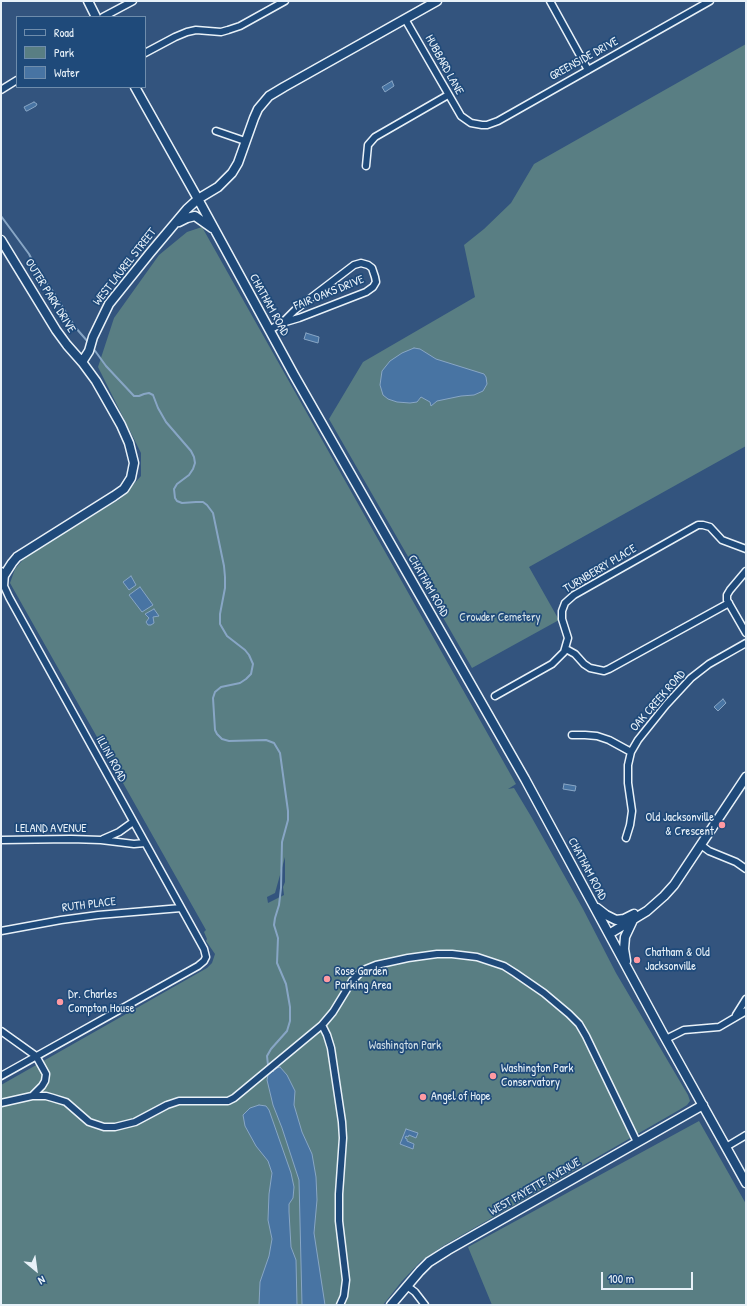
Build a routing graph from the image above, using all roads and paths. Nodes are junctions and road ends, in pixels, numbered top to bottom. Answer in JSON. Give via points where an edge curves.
{"nodes":[{"id":1,"x":88,"y":1,"type":"edge"},
{"id":2,"x":133,"y":1,"type":"edge"},
{"id":3,"x":285,"y":1,"type":"edge"},
{"id":4,"x":437,"y":1,"type":"edge"},
{"id":5,"x":550,"y":1,"type":"edge"},
{"id":6,"x":710,"y":1,"type":"edge"},
{"id":7,"x":96,"y":16,"type":"edge"},
{"id":8,"x":105,"y":16,"type":"edge"},
{"id":9,"x":405,"y":19,"type":"junction"},
{"id":10,"x":146,"y":52,"type":"edge"},
{"id":11,"x":588,"y":70,"type":"junction"},
{"id":12,"x":16,"y":81,"type":"edge"},
{"id":13,"x":136,"y":88,"type":"edge"},
{"id":14,"x":1,"y":90,"type":"edge"},
{"id":15,"x":448,"y":95,"type":"junction"},
{"id":16,"x":466,"y":121,"type":"joint"},
{"id":17,"x":216,"y":131,"type":"dead end"},
{"id":18,"x":246,"y":141,"type":"junction"},
{"id":19,"x":366,"y":166,"type":"dead end"},
{"id":20,"x":198,"y":199,"type":"junction"},
{"id":21,"x":173,"y":225,"type":"junction"},
{"id":22,"x":214,"y":229,"type":"junction"},
{"id":23,"x":1,"y":240,"type":"edge"},
{"id":24,"x":282,"y":323,"type":"junction"},
{"id":25,"x":269,"y":330,"type":"junction"},
{"id":26,"x":82,"y":362,"type":"junction"},
{"id":27,"x":746,"y":549,"type":"edge"},
{"id":28,"x":746,"y":571,"type":"edge"},
{"id":29,"x":3,"y":572,"type":"edge"},
{"id":30,"x":729,"y":603,"type":"junction"},
{"id":31,"x":746,"y":633,"type":"edge"},
{"id":32,"x":746,"y":643,"type":"edge"},
{"id":33,"x":566,"y":649,"type":"junction"},
{"id":34,"x":495,"y":696,"type":"dead end"},
{"id":35,"x":572,"y":735,"type":"dead end"},
{"id":36,"x":631,"y":752,"type":"junction"},
{"id":37,"x":746,"y":777,"type":"edge"},
{"id":38,"x":133,"y":822,"type":"junction"},
{"id":39,"x":626,"y":838,"type":"dead end"},
{"id":40,"x":1,"y":840,"type":"edge"},
{"id":41,"x":101,"y":840,"type":"junction"},
{"id":42,"x":145,"y":843,"type":"junction"},
{"id":43,"x":701,"y":845,"type":"junction"},
{"id":44,"x":746,"y":869,"type":"edge"},
{"id":45,"x":664,"y":896,"type":"junction"},
{"id":46,"x":592,"y":902,"type":"junction"},
{"id":47,"x":181,"y":908,"type":"junction"},
{"id":48,"x":634,"y":920,"type":"junction"},
{"id":49,"x":1,"y":931,"type":"edge"},
{"id":50,"x":609,"y":934,"type":"junction"},
{"id":51,"x":626,"y":965,"type":"junction"},
{"id":52,"x":746,"y":999,"type":"edge"},
{"id":53,"x":746,"y":1011,"type":"edge"},
{"id":54,"x":736,"y":1017,"type":"junction"},
{"id":55,"x":322,"y":1025,"type":"junction"},
{"id":56,"x":1,"y":1032,"type":"edge"},
{"id":57,"x":666,"y":1039,"type":"junction"},
{"id":58,"x":36,"y":1056,"type":"junction"},
{"id":59,"x":1,"y":1076,"type":"edge"},
{"id":60,"x":32,"y":1096,"type":"junction"},
{"id":61,"x":1,"y":1103,"type":"edge"},
{"id":62,"x":703,"y":1106,"type":"junction"},
{"id":63,"x":746,"y":1135,"type":"edge"},
{"id":64,"x":637,"y":1142,"type":"junction"},
{"id":65,"x":726,"y":1147,"type":"junction"},
{"id":66,"x":746,"y":1183,"type":"edge"},
{"id":67,"x":407,"y":1286,"type":"junction"},
{"id":68,"x":340,"y":1305,"type":"edge"},
{"id":69,"x":391,"y":1305,"type":"edge"},
{"id":70,"x":425,"y":1305,"type":"edge"}],
"edges":[{"from":1,"to":7,"type":"street"},
{"from":2,"to":8,"type":"street"},
{"from":3,"to":10,"type":"street","via":[[240,26],[221,32],[187,32]]},
{"from":4,"to":9,"type":"street","name":"WEST LAUREL STREET"},
{"from":5,"to":11,"type":"street"},
{"from":6,"to":11,"type":"street","name":"GREENSIDE DRIVE"},
{"from":9,"to":15,"type":"street","name":"HUBBARD LANE"},
{"from":9,"to":18,"type":"street","name":"WEST LAUREL STREET","via":[[269,96],[258,109]]},
{"from":11,"to":16,"type":"street","name":"GREENSIDE DRIVE","via":[[492,123],[482,126]]},
{"from":12,"to":14,"type":"street"},
{"from":13,"to":20,"type":"street","name":"CHATHAM ROAD"},
{"from":15,"to":16,"type":"street","name":"HUBBARD LANE","via":[[460,116]]},
{"from":15,"to":19,"type":"street","via":[[375,137],[368,145]]},
{"from":17,"to":18,"type":"street"},
{"from":18,"to":20,"type":"street","name":"WEST LAUREL STREET","via":[[238,163],[229,176],[218,187]]},
{"from":20,"to":21,"type":"street","name":"WEST LAUREL STREET"},
{"from":20,"to":22,"type":"street","name":"CHATHAM ROAD"},
{"from":21,"to":22,"type":"street","via":[[193,216]]},
{"from":21,"to":26,"type":"street","name":"WEST LAUREL STREET","via":[[109,304]]},
{"from":22,"to":25,"type":"street","name":"CHATHAM ROAD"},
{"from":23,"to":26,"type":"street","name":"OUTER PARK DRIVE","via":[[56,330]]},
{"from":24,"to":24,"type":"street","name":"FAIR OAKS DRIVE","via":[[354,265],[361,263],[372,268],[376,282],[366,292]]},
{"from":24,"to":25,"type":"street","name":"FAIR OAKS DRIVE"},
{"from":25,"to":46,"type":"street","name":"CHATHAM ROAD","via":[[525,779]]},
{"from":26,"to":29,"type":"street","via":[[127,437],[134,463],[131,478],[124,489],[18,557]]},
{"from":27,"to":33,"type":"street","name":"TURNBERRY PLACE","via":[[722,540],[707,526],[698,525],[570,598],[562,611],[568,638]]},
{"from":28,"to":30,"type":"street","via":[[727,595]]},
{"from":29,"to":38,"type":"street","name":"ILLINI ROAD","via":[[4,586],[9,597]]},
{"from":30,"to":31,"type":"street"},
{"from":30,"to":33,"type":"street","via":[[604,671],[590,668]]},
{"from":32,"to":36,"type":"street","name":"OAK CREEK ROAD","via":[[691,678],[666,705]]},
{"from":33,"to":34,"type":"street","via":[[552,664]]},
{"from":35,"to":36,"type":"street","via":[[597,736]]},
{"from":36,"to":39,"type":"street","name":"OAK CREEK ROAD","via":[[627,774],[632,811]]},
{"from":37,"to":43,"type":"street"},
{"from":38,"to":41,"type":"street"},
{"from":38,"to":42,"type":"street","name":"ILLINI ROAD"},
{"from":40,"to":41,"type":"street","name":"LELAND AVENUE"},
{"from":41,"to":42,"type":"street","name":"LELAND AVENUE"},
{"from":42,"to":47,"type":"street","name":"ILLINI ROAD"},
{"from":43,"to":44,"type":"street"},
{"from":43,"to":45,"type":"street"},
{"from":45,"to":46,"type":"street","via":[[655,898],[620,920],[606,915]]},
{"from":45,"to":48,"type":"street"},
{"from":46,"to":50,"type":"street","name":"CHATHAM ROAD"},
{"from":47,"to":49,"type":"street","name":"RUTH PLACE","via":[[91,916]]},
{"from":47,"to":58,"type":"street","name":"ILLINI ROAD","via":[[204,949],[204,961]]},
{"from":48,"to":50,"type":"street"},
{"from":48,"to":51,"type":"street","via":[[624,942]]},
{"from":50,"to":51,"type":"street","name":"CHATHAM ROAD"},
{"from":51,"to":57,"type":"street","name":"CHATHAM ROAD"},
{"from":52,"to":54,"type":"street"},
{"from":53,"to":54,"type":"street"},
{"from":54,"to":57,"type":"street","via":[[719,1027],[684,1030]]},
{"from":55,"to":60,"type":"street","via":[[228,1101],[179,1101],[135,1122],[104,1127],[89,1122],[66,1102],[46,1096]]},
{"from":55,"to":64,"type":"street","via":[[339,1004],[352,981],[366,968],[437,954],[477,957],[496,962],[544,993],[579,1024]]},
{"from":55,"to":68,"type":"street","via":[[333,1060],[342,1122],[339,1221],[346,1280]]},
{"from":56,"to":58,"type":"street"},
{"from":57,"to":62,"type":"street","name":"CHATHAM ROAD"},
{"from":58,"to":59,"type":"street"},
{"from":58,"to":60,"type":"street","via":[[46,1074],[42,1086]]},
{"from":60,"to":61,"type":"street"},
{"from":62,"to":64,"type":"street","name":"WEST FAYETTE AVENUE"},
{"from":62,"to":65,"type":"street","name":"CHATHAM ROAD"},
{"from":63,"to":65,"type":"street"},
{"from":64,"to":67,"type":"street","name":"WEST FAYETTE AVENUE","via":[[448,1250],[429,1262]]},
{"from":65,"to":66,"type":"street","name":"CHATHAM ROAD"},
{"from":67,"to":69,"type":"street","name":"WEST FAYETTE AVENUE"},
{"from":67,"to":70,"type":"street"}]}
